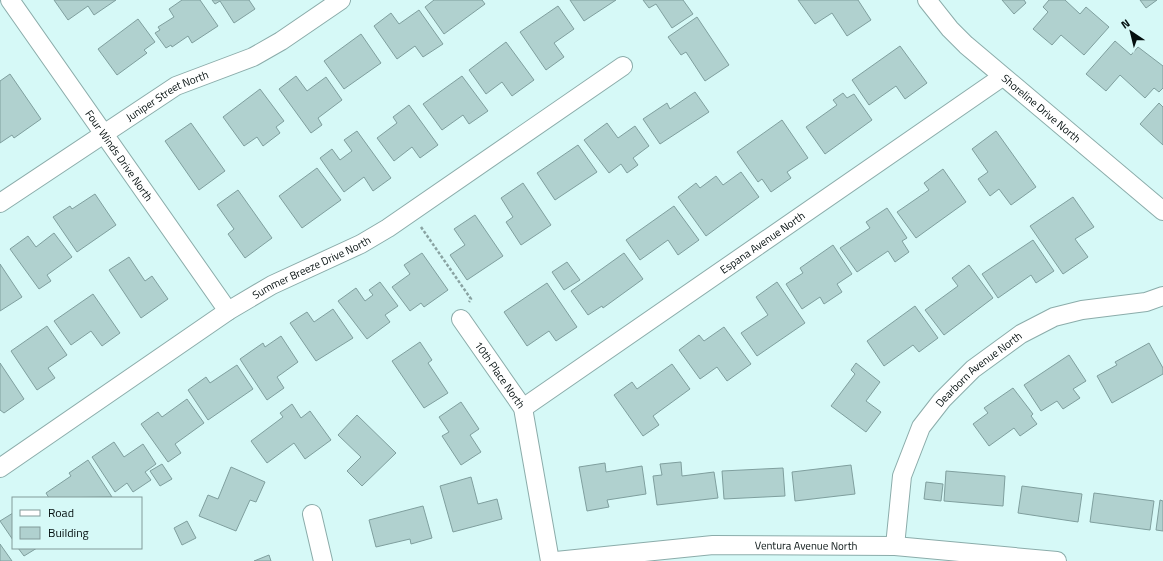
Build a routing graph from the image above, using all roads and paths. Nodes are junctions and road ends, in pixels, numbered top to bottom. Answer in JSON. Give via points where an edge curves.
{"nodes":[{"id":1,"x":10,"y":0,"type":"edge"},
{"id":2,"x":341,"y":0,"type":"edge"},
{"id":3,"x":927,"y":0,"type":"edge"},
{"id":4,"x":622,"y":66,"type":"dead end"},
{"id":5,"x":1002,"y":77,"type":"junction"},
{"id":6,"x":103,"y":133,"type":"junction"},
{"id":7,"x":0,"y":203,"type":"edge"},
{"id":8,"x":1163,"y":211,"type":"edge"},
{"id":9,"x":410,"y":212,"type":"junction"},
{"id":10,"x":1163,"y":296,"type":"edge"},
{"id":11,"x":228,"y":311,"type":"junction"},
{"id":12,"x":461,"y":318,"type":"joint"},
{"id":13,"x":523,"y":408,"type":"junction"},
{"id":14,"x":0,"y":468,"type":"edge"},
{"id":15,"x":312,"y":514,"type":"dead end"},
{"id":16,"x":895,"y":546,"type":"junction"},
{"id":17,"x":323,"y":561,"type":"edge"},
{"id":18,"x":550,"y":561,"type":"edge"},
{"id":19,"x":556,"y":561,"type":"edge"},
{"id":20,"x":1058,"y":561,"type":"edge"}],
"edges":[{"from":1,"to":6,"type":"street","name":"Four Winds Drive North"},
{"from":2,"to":6,"type":"street","name":"Juniper Street North","via":[[253,57],[176,86]]},
{"from":3,"to":5,"type":"street","name":"Shoreline Drive North","via":[[950,30]]},
{"from":4,"to":9,"type":"street","name":"Summer Breeze Drive North"},
{"from":5,"to":8,"type":"street","name":"Shoreline Drive North"},
{"from":5,"to":13,"type":"street","name":"Espana Avenue North"},
{"from":6,"to":7,"type":"street","name":"Juniper Street North"},
{"from":6,"to":11,"type":"street","name":"Four Winds Drive North"},
{"from":9,"to":11,"type":"street","name":"Summer Breeze Drive North","via":[[361,244],[272,285]]},
{"from":9,"to":12,"type":"path","via":[[471,299]]},
{"from":10,"to":16,"type":"street","name":"Dearborn Avenue North","via":[[1146,302],[1082,310],[1054,317],[1021,334],[973,369],[942,400],[921,427],[902,476]]},
{"from":11,"to":14,"type":"street","name":"Summer Breeze Drive North"},
{"from":12,"to":13,"type":"street","name":"10th Place North"},
{"from":13,"to":18,"type":"street","name":"10th Place North"},
{"from":15,"to":17,"type":"street"},
{"from":16,"to":19,"type":"street","name":"Ventura Avenue North","via":[[712,546]]},
{"from":16,"to":20,"type":"street","name":"Ventura Avenue North"}]}
